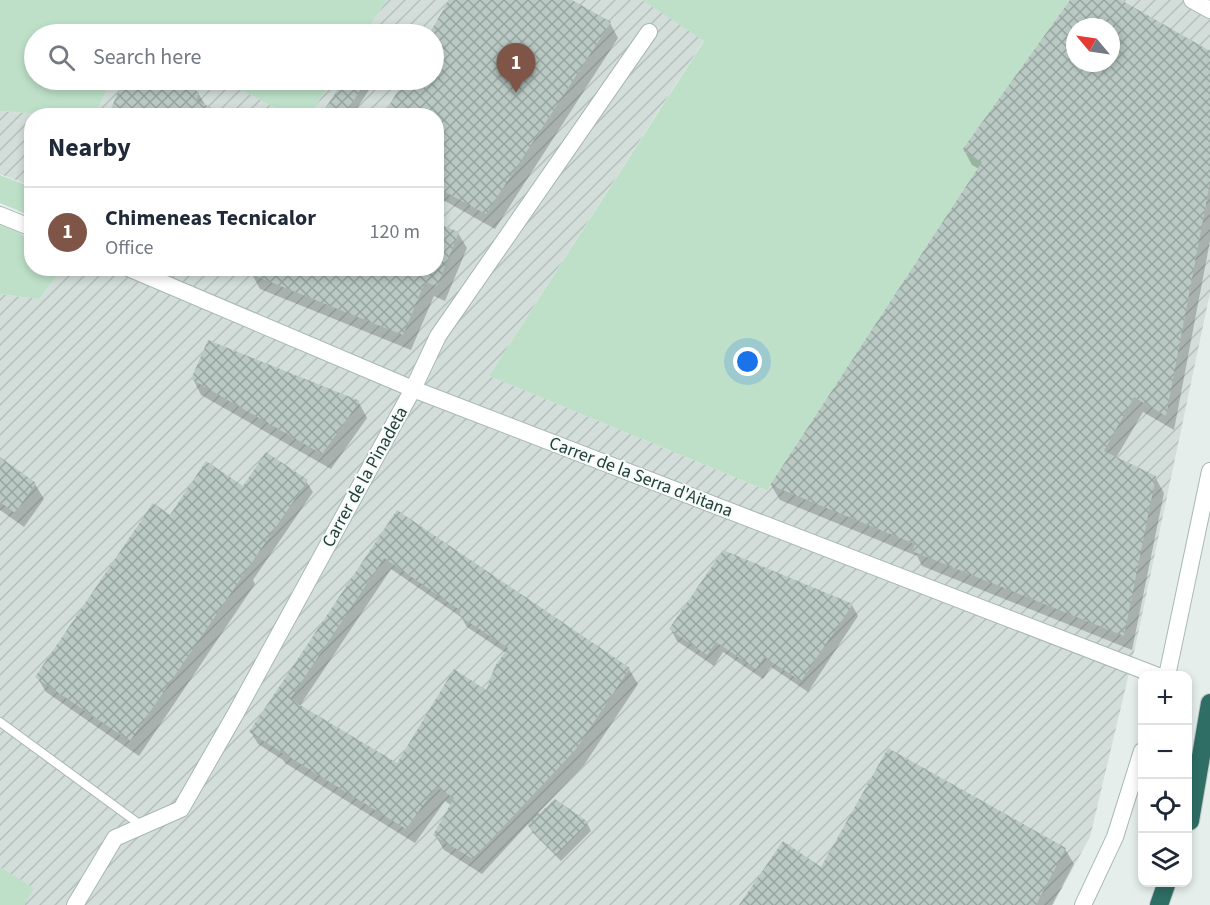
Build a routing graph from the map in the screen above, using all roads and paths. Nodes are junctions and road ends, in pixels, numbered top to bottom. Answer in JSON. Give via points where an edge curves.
{"nodes":[{"id":1,"x":1192,"y":0,"type":"edge"},
{"id":2,"x":1210,"y":10,"type":"edge"},
{"id":3,"x":650,"y":32,"type":"dead end"},
{"id":4,"x":0,"y":215,"type":"edge"},
{"id":5,"x":24,"y":225,"type":"edge"},
{"id":6,"x":147,"y":276,"type":"edge"},
{"id":7,"x":413,"y":389,"type":"junction"},
{"id":8,"x":1210,"y":471,"type":"edge"},
{"id":9,"x":1148,"y":671,"type":"edge"},
{"id":10,"x":1168,"y":671,"type":"edge"},
{"id":11,"x":1210,"y":704,"type":"edge"},
{"id":12,"x":0,"y":722,"type":"edge"},
{"id":13,"x":1210,"y":764,"type":"edge"},
{"id":14,"x":1138,"y":767,"type":"edge"},
{"id":15,"x":1192,"y":808,"type":"edge"},
{"id":16,"x":1192,"y":816,"type":"edge"},
{"id":17,"x":142,"y":826,"type":"junction"},
{"id":18,"x":1165,"y":887,"type":"edge"},
{"id":19,"x":75,"y":905,"type":"edge"},
{"id":20,"x":1083,"y":905,"type":"edge"},
{"id":21,"x":1159,"y":905,"type":"edge"}],
"edges":[{"from":1,"to":2,"type":"street"},
{"from":3,"to":7,"type":"street","name":"Carrer de la Pinadeta","via":[[438,336]]},
{"from":4,"to":5,"type":"street"},
{"from":6,"to":7,"type":"street","name":"Carrer de la Serra d'Aitana"},
{"from":7,"to":9,"type":"street","name":"Carrer de la Serra d'Aitana"},
{"from":7,"to":17,"type":"street","name":"Carrer de la Pinadeta","via":[[180,809]]},
{"from":8,"to":10,"type":"street"},
{"from":11,"to":15,"type":"highway"},
{"from":12,"to":17,"type":"lane"},
{"from":13,"to":16,"type":"highway"},
{"from":14,"to":20,"type":"street","via":[[1115,837]]},
{"from":17,"to":19,"type":"street","name":"Carrer de la Pinadeta","via":[[115,838]]},
{"from":18,"to":21,"type":"highway"}]}
